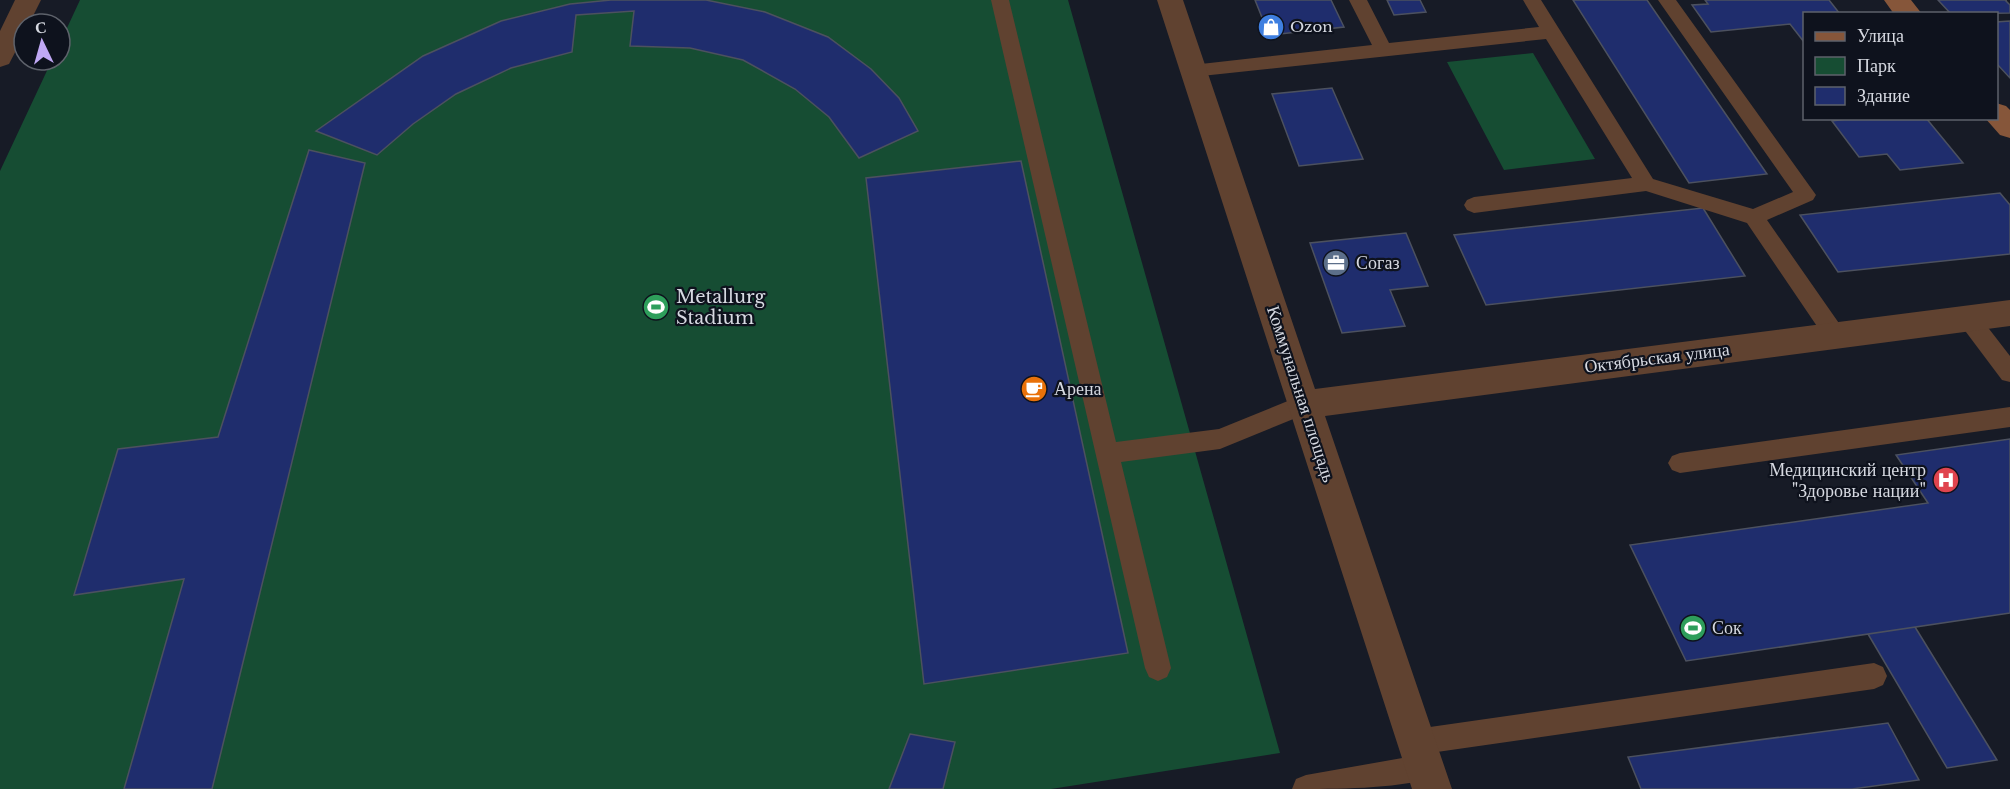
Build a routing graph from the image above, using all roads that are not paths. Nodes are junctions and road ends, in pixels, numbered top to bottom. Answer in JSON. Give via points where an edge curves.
{"nodes":[{"id":1,"x":28,"y":0,"type":"edge"},
{"id":2,"x":1000,"y":0,"type":"edge"},
{"id":3,"x":1170,"y":0,"type":"edge"},
{"id":4,"x":1358,"y":0,"type":"edge"},
{"id":5,"x":1532,"y":0,"type":"edge"},
{"id":6,"x":1667,"y":0,"type":"edge"},
{"id":7,"x":1897,"y":0,"type":"edge"},
{"id":8,"x":1907,"y":12,"type":"edge"},
{"id":9,"x":1551,"y":32,"type":"junction"},
{"id":10,"x":1383,"y":50,"type":"junction"},
{"id":11,"x":0,"y":58,"type":"edge"},
{"id":12,"x":1192,"y":71,"type":"junction"},
{"id":13,"x":1998,"y":114,"type":"edge"},
{"id":14,"x":2010,"y":128,"type":"edge"},
{"id":15,"x":1646,"y":184,"type":"junction"},
{"id":16,"x":1474,"y":205,"type":"dead end"},
{"id":17,"x":1754,"y":217,"type":"junction"},
{"id":18,"x":2010,"y":313,"type":"edge"},
{"id":19,"x":1968,"y":318,"type":"junction"},
{"id":20,"x":1835,"y":335,"type":"junction"},
{"id":21,"x":2010,"y":374,"type":"edge"},
{"id":22,"x":1305,"y":404,"type":"junction"},
{"id":23,"x":2010,"y":417,"type":"edge"},
{"id":24,"x":1108,"y":453,"type":"junction"},
{"id":25,"x":1680,"y":463,"type":"dead end"},
{"id":26,"x":1158,"y":668,"type":"dead end"},
{"id":27,"x":1874,"y":676,"type":"dead end"},
{"id":28,"x":1424,"y":766,"type":"edge"},
{"id":29,"x":1306,"y":789,"type":"edge"}],
"edges":[{"from":1,"to":11,"type":"street"},
{"from":2,"to":24,"type":"lane"},
{"from":3,"to":12,"type":"street","name":"Коммунальная площадь"},
{"from":4,"to":10,"type":"lane"},
{"from":5,"to":9,"type":"lane"},
{"from":6,"to":17,"type":"lane","via":[[1806,195]]},
{"from":7,"to":8,"type":"street"},
{"from":9,"to":10,"type":"lane"},
{"from":9,"to":15,"type":"lane"},
{"from":10,"to":12,"type":"lane"},
{"from":12,"to":22,"type":"street","name":"Коммунальная площадь"},
{"from":13,"to":14,"type":"street"},
{"from":15,"to":16,"type":"lane"},
{"from":15,"to":17,"type":"lane"},
{"from":17,"to":20,"type":"lane"},
{"from":18,"to":19,"type":"street","name":"Октябрьская улица"},
{"from":19,"to":20,"type":"street","name":"Октябрьская улица"},
{"from":19,"to":21,"type":"lane"},
{"from":20,"to":22,"type":"street","name":"Октябрьская улица"},
{"from":22,"to":24,"type":"lane","via":[[1220,440]]},
{"from":22,"to":28,"type":"street","name":"Коммунальная площадь"},
{"from":23,"to":25,"type":"lane"},
{"from":24,"to":26,"type":"lane"},
{"from":27,"to":28,"type":"lane"},
{"from":28,"to":29,"type":"lane"}]}
